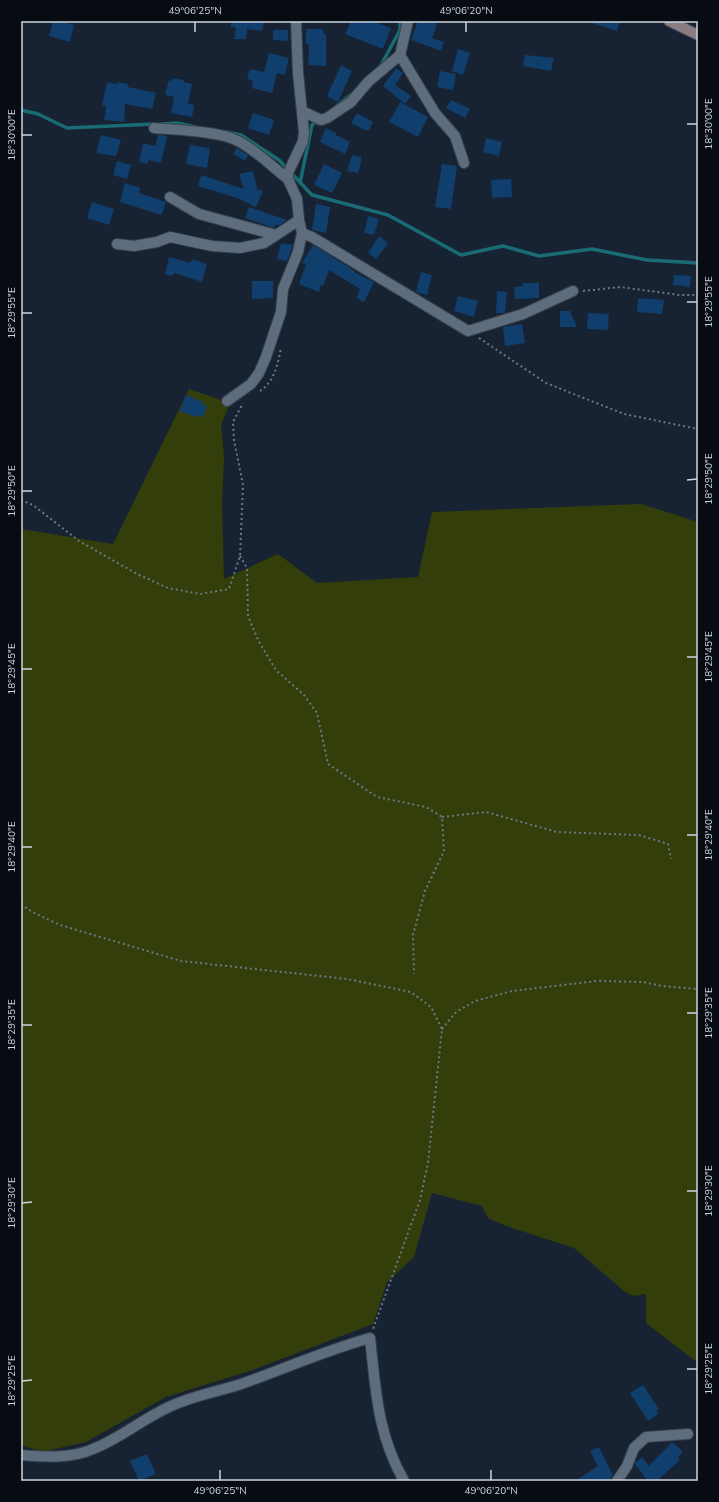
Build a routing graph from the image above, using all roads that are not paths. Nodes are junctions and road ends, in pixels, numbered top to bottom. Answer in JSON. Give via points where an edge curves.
{"nodes":[{"id":1,"x":296,"y":21,"type":"edge"},
{"id":2,"x":408,"y":21,"type":"edge"},
{"id":3,"x":669,"y":21,"type":"edge"},
{"id":4,"x":698,"y":35,"type":"edge"},
{"id":5,"x":400,"y":55,"type":"junction"},
{"id":6,"x":302,"y":111,"type":"junction"},
{"id":7,"x":154,"y":128,"type":"dead end"},
{"id":8,"x":464,"y":164,"type":"dead end"},
{"id":9,"x":288,"y":176,"type":"junction"},
{"id":10,"x":170,"y":197,"type":"dead end"},
{"id":11,"x":299,"y":220,"type":"junction"},
{"id":12,"x":302,"y":233,"type":"junction"},
{"id":13,"x":276,"y":235,"type":"junction"},
{"id":14,"x":117,"y":244,"type":"dead end"},
{"id":15,"x":574,"y":291,"type":"road end"},
{"id":16,"x":227,"y":401,"type":"dead end"},
{"id":17,"x":688,"y":1434,"type":"dead end"},
{"id":18,"x":21,"y":1455,"type":"edge"},
{"id":19,"x":404,"y":1481,"type":"edge"},
{"id":20,"x":616,"y":1481,"type":"edge"}],
"edges":[{"from":1,"to":6,"type":"street"},
{"from":2,"to":5,"type":"street"},
{"from":3,"to":4,"type":"street"},
{"from":5,"to":6,"type":"street","via":[[368,82],[350,102],[327,118],[321,120]]},
{"from":5,"to":8,"type":"street","via":[[435,113],[455,136]]},
{"from":6,"to":9,"type":"street","via":[[303,142]]},
{"from":7,"to":9,"type":"street","via":[[218,134],[235,139]]},
{"from":9,"to":11,"type":"street","via":[[297,199]]},
{"from":10,"to":13,"type":"street","via":[[199,214]]},
{"from":11,"to":12,"type":"street"},
{"from":11,"to":13,"type":"street"},
{"from":12,"to":15,"type":"street","via":[[468,331],[523,314]]},
{"from":12,"to":16,"type":"street","via":[[298,252],[283,290],[281,312],[262,368],[251,384]]},
{"from":13,"to":14,"type":"street","via":[[264,243],[240,248],[212,246],[170,237],[134,246]]},
{"from":17,"to":20,"type":"street","via":[[646,1437],[634,1448],[627,1466]]},
{"from":18,"to":19,"type":"street","via":[[62,1456],[91,1450],[181,1402],[243,1383],[338,1346],[370,1338],[378,1411],[385,1439]]}]}
